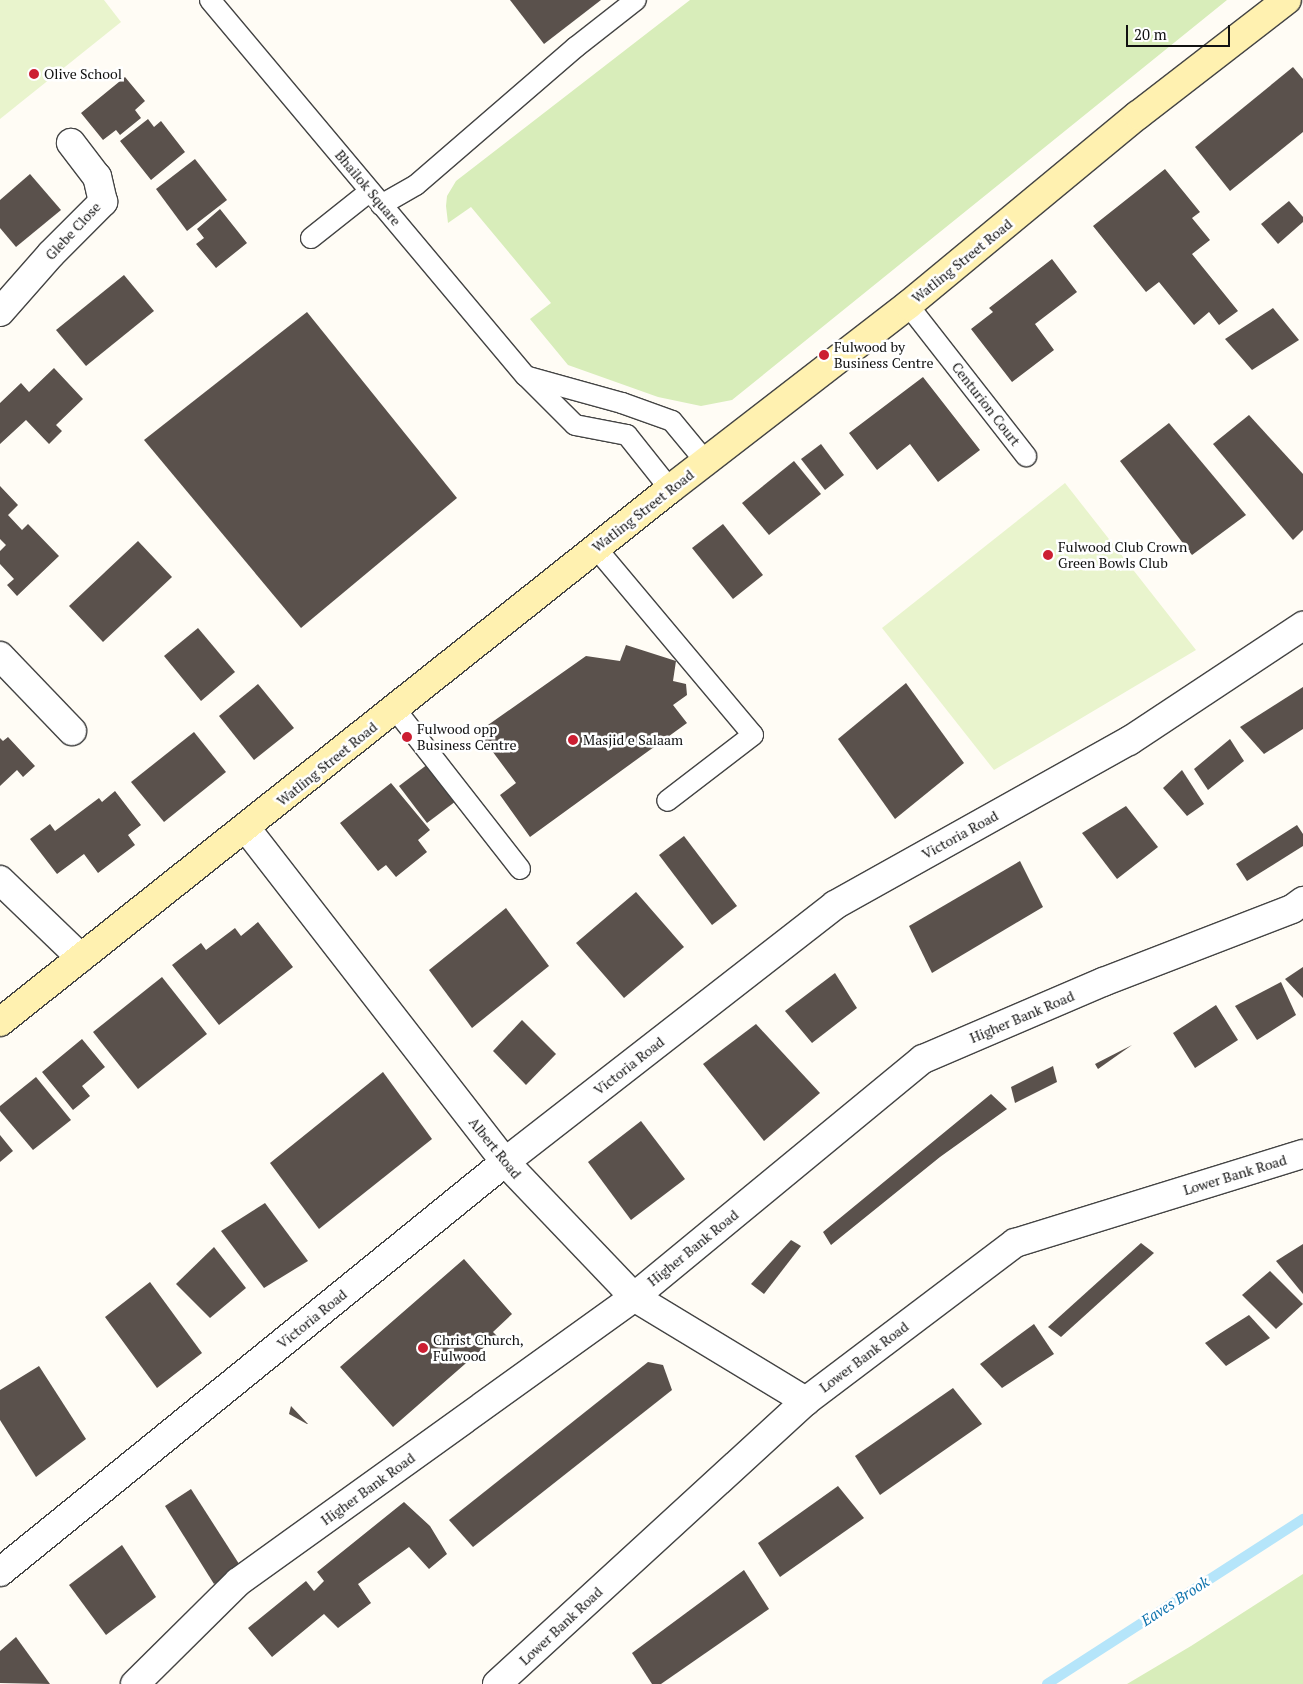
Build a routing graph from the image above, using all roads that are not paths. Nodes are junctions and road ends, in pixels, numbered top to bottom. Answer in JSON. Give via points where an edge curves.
{"nodes":[{"id":1,"x":210,"y":0,"type":"edge"},
{"id":2,"x":636,"y":0,"type":"edge"},
{"id":3,"x":1286,"y":0,"type":"edge"},
{"id":4,"x":71,"y":143,"type":"dead end"},
{"id":5,"x":376,"y":198,"type":"junction"},
{"id":6,"x":310,"y":238,"type":"dead end"},
{"id":7,"x":908,"y":305,"type":"junction"},
{"id":8,"x":0,"y":312,"type":"edge"},
{"id":9,"x":526,"y":376,"type":"junction"},
{"id":10,"x":1026,"y":456,"type":"dead end"},
{"id":11,"x":706,"y":462,"type":"junction"},
{"id":12,"x":670,"y":489,"type":"junction"},
{"id":13,"x":596,"y":548,"type":"junction"},
{"id":14,"x":1303,"y":626,"type":"edge"},
{"id":15,"x":0,"y":656,"type":"edge"},
{"id":16,"x":395,"y":710,"type":"junction"},
{"id":17,"x":72,"y":731,"type":"dead end"},
{"id":18,"x":667,"y":801,"type":"dead end"},
{"id":19,"x":246,"y":828,"type":"junction"},
{"id":20,"x":520,"y":869,"type":"dead end"},
{"id":21,"x":0,"y":880,"type":"edge"},
{"id":22,"x":1303,"y":901,"type":"edge"},
{"id":23,"x":81,"y":958,"type":"junction"},
{"id":24,"x":0,"y":1022,"type":"edge"},
{"id":25,"x":1303,"y":1154,"type":"edge"},
{"id":26,"x":505,"y":1162,"type":"junction"},
{"id":27,"x":634,"y":1297,"type":"junction"},
{"id":28,"x":806,"y":1401,"type":"junction"},
{"id":29,"x":0,"y":1572,"type":"edge"},
{"id":30,"x":135,"y":1684,"type":"edge"},
{"id":31,"x":497,"y":1684,"type":"edge"}],
"edges":[{"from":1,"to":5,"type":"lane","name":"Bhailok Square"},
{"from":2,"to":5,"type":"lane","via":[[416,184]]},
{"from":3,"to":7,"type":"main road","name":"Watling Street Road","via":[[1138,116]]},
{"from":4,"to":8,"type":"street","name":"Glebe Close","via":[[97,177],[102,202],[50,254]]},
{"from":5,"to":6,"type":"lane"},
{"from":5,"to":9,"type":"lane","name":"Bhailok Square"},
{"from":7,"to":10,"type":"lane","name":"Centurion Court"},
{"from":7,"to":11,"type":"main road","name":"Watling Street Road"},
{"from":9,"to":11,"type":"lane","via":[[672,421]]},
{"from":9,"to":12,"type":"lane","name":"Bhailok Square","via":[[575,426],[627,435]]},
{"from":11,"to":12,"type":"main road","name":"Watling Street Road"},
{"from":12,"to":13,"type":"main road","name":"Watling Street Road"},
{"from":13,"to":16,"type":"main road","name":"Watling Street Road"},
{"from":13,"to":18,"type":"lane","via":[[752,735]]},
{"from":14,"to":26,"type":"street","name":"Victoria Road","via":[[1129,741],[835,905]]},
{"from":15,"to":17,"type":"street"},
{"from":16,"to":19,"type":"main road","name":"Watling Street Road"},
{"from":16,"to":20,"type":"lane"},
{"from":19,"to":23,"type":"main road","name":"Watling Street Road"},
{"from":19,"to":26,"type":"street","name":"Albert Road"},
{"from":21,"to":23,"type":"street"},
{"from":22,"to":27,"type":"street","name":"Higher Bank Road","via":[[1292,909],[1103,982],[923,1060]]},
{"from":23,"to":24,"type":"main road","name":"Watling Street Road"},
{"from":25,"to":28,"type":"street","name":"Lower Bank Road","via":[[1015,1244]]},
{"from":26,"to":27,"type":"street","name":"Albert Road"},
{"from":26,"to":29,"type":"street","name":"Victoria Road"},
{"from":27,"to":28,"type":"street","name":"Albert Road"},
{"from":27,"to":30,"type":"street","name":"Higher Bank Road","via":[[238,1582]]},
{"from":28,"to":31,"type":"street","name":"Lower Bank Road"}]}
